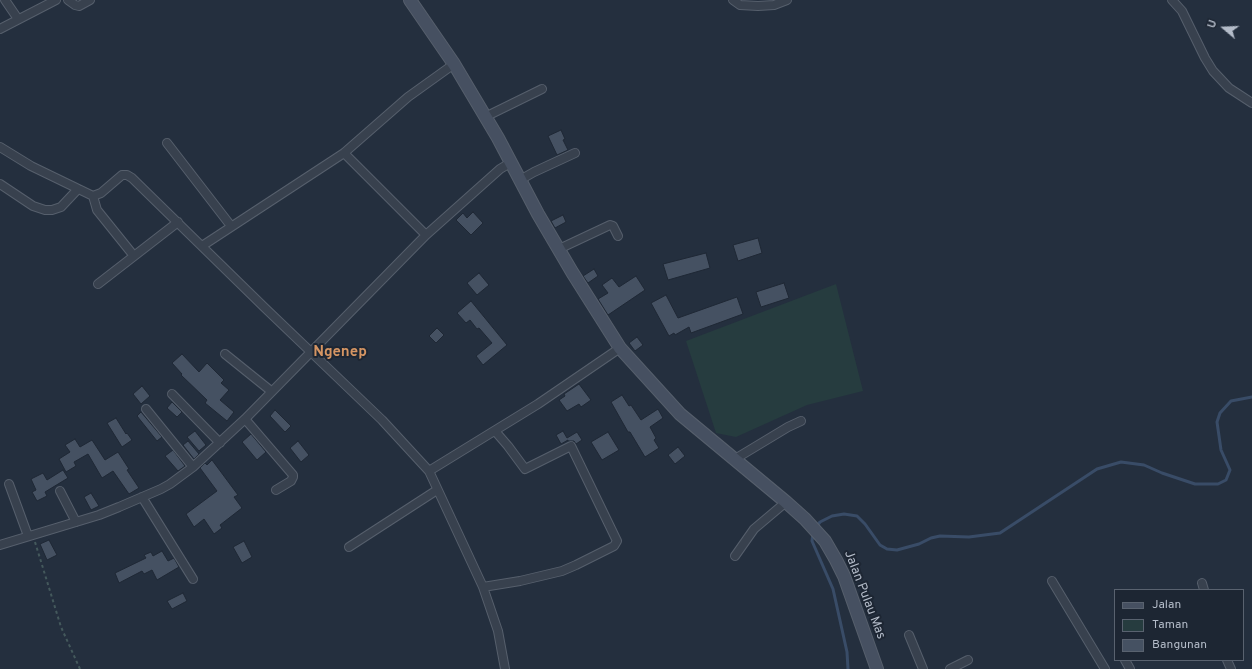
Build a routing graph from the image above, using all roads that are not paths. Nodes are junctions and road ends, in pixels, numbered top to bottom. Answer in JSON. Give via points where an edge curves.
{"nodes":[{"id":1,"x":6,"y":0,"type":"edge"},
{"id":2,"x":56,"y":0,"type":"edge"},
{"id":3,"x":68,"y":0,"type":"edge"},
{"id":4,"x":90,"y":0,"type":"edge"},
{"id":5,"x":410,"y":0,"type":"edge"},
{"id":6,"x":733,"y":0,"type":"edge"},
{"id":7,"x":787,"y":0,"type":"edge"},
{"id":8,"x":1172,"y":0,"type":"edge"},
{"id":9,"x":18,"y":19,"type":"junction"},
{"id":10,"x":0,"y":28,"type":"edge"},
{"id":11,"x":454,"y":64,"type":"junction"},
{"id":12,"x":542,"y":89,"type":"dead end"},
{"id":13,"x":1252,"y":103,"type":"edge"},
{"id":14,"x":485,"y":117,"type":"junction"},
{"id":15,"x":167,"y":142,"type":"dead end"},
{"id":16,"x":0,"y":147,"type":"edge"},
{"id":17,"x":344,"y":153,"type":"junction"},
{"id":18,"x":575,"y":153,"type":"dead end"},
{"id":19,"x":510,"y":163,"type":"junction"},
{"id":20,"x":520,"y":180,"type":"junction"},
{"id":21,"x":0,"y":184,"type":"edge"},
{"id":22,"x":78,"y":189,"type":"junction"},
{"id":23,"x":93,"y":196,"type":"junction"},
{"id":24,"x":178,"y":222,"type":"junction"},
{"id":25,"x":231,"y":226,"type":"junction"},
{"id":26,"x":426,"y":235,"type":"junction"},
{"id":27,"x":618,"y":236,"type":"dead end"},
{"id":28,"x":202,"y":246,"type":"junction"},
{"id":29,"x":559,"y":249,"type":"junction"},
{"id":30,"x":134,"y":256,"type":"junction"},
{"id":31,"x":98,"y":284,"type":"dead end"},
{"id":32,"x":620,"y":348,"type":"junction"},
{"id":33,"x":310,"y":352,"type":"junction"},
{"id":34,"x":224,"y":354,"type":"dead end"},
{"id":35,"x":271,"y":391,"type":"junction"},
{"id":36,"x":172,"y":394,"type":"dead end"},
{"id":37,"x":146,"y":409,"type":"dead end"},
{"id":38,"x":245,"y":419,"type":"junction"},
{"id":39,"x":801,"y":421,"type":"dead end"},
{"id":40,"x":495,"y":431,"type":"junction"},
{"id":41,"x":220,"y":443,"type":"junction"},
{"id":42,"x":735,"y":460,"type":"junction"},
{"id":43,"x":193,"y":467,"type":"junction"},
{"id":44,"x":428,"y":471,"type":"junction"},
{"id":45,"x":9,"y":484,"type":"dead end"},
{"id":46,"x":276,"y":490,"type":"dead end"},
{"id":47,"x":437,"y":490,"type":"junction"},
{"id":48,"x":60,"y":491,"type":"dead end"},
{"id":49,"x":142,"y":497,"type":"junction"},
{"id":50,"x":786,"y":502,"type":"junction"},
{"id":51,"x":76,"y":522,"type":"junction"},
{"id":52,"x":30,"y":535,"type":"junction"},
{"id":53,"x":0,"y":545,"type":"edge"},
{"id":54,"x":349,"y":547,"type":"dead end"},
{"id":55,"x":735,"y":556,"type":"dead end"},
{"id":56,"x":194,"y":579,"type":"dead end"},
{"id":57,"x":1052,"y":581,"type":"dead end"},
{"id":58,"x":483,"y":587,"type":"junction"},
{"id":59,"x":909,"y":635,"type":"dead end"},
{"id":60,"x":968,"y":660,"type":"dead end"},
{"id":61,"x":505,"y":669,"type":"edge"},
{"id":62,"x":877,"y":669,"type":"edge"},
{"id":63,"x":923,"y":669,"type":"edge"},
{"id":64,"x":950,"y":669,"type":"edge"},
{"id":65,"x":1105,"y":669,"type":"edge"}],
"edges":[{"from":1,"to":9,"type":"street"},
{"from":2,"to":9,"type":"street"},
{"from":3,"to":4,"type":"street","via":[[79,6]]},
{"from":5,"to":11,"type":"street","name":"Jalan Pulau Mas"},
{"from":6,"to":7,"type":"street","via":[[740,5],[758,6],[774,5]]},
{"from":8,"to":13,"type":"street","via":[[1182,11],[1213,71],[1229,88]]},
{"from":9,"to":10,"type":"street"},
{"from":11,"to":14,"type":"street","name":"Jalan Pulau Mas"},
{"from":11,"to":17,"type":"street","via":[[408,97]]},
{"from":12,"to":14,"type":"street"},
{"from":14,"to":19,"type":"street","name":"Jalan Pulau Mas"},
{"from":15,"to":25,"type":"street"},
{"from":16,"to":22,"type":"street","via":[[31,166]]},
{"from":17,"to":25,"type":"street"},
{"from":17,"to":26,"type":"street"},
{"from":18,"to":20,"type":"street"},
{"from":19,"to":20,"type":"street","name":"Jalan Pulau Mas"},
{"from":19,"to":26,"type":"street"},
{"from":20,"to":29,"type":"street","name":"Jalan Pulau Mas"},
{"from":21,"to":22,"type":"street","via":[[33,206],[45,210],[61,207]]},
{"from":22,"to":23,"type":"street"},
{"from":23,"to":24,"type":"street","via":[[101,193],[122,175],[127,175]]},
{"from":23,"to":30,"type":"street","via":[[97,210]]},
{"from":24,"to":28,"type":"street"},
{"from":24,"to":30,"type":"street"},
{"from":25,"to":28,"type":"street"},
{"from":26,"to":33,"type":"street"},
{"from":27,"to":29,"type":"street","via":[[610,224]]},
{"from":28,"to":33,"type":"street"},
{"from":29,"to":32,"type":"street","name":"Jalan Pulau Mas"},
{"from":30,"to":31,"type":"street"},
{"from":32,"to":40,"type":"street"},
{"from":32,"to":42,"type":"street","name":"Jalan Pulau Mas","via":[[680,414]]},
{"from":33,"to":35,"type":"street"},
{"from":33,"to":44,"type":"street","via":[[382,420]]},
{"from":34,"to":35,"type":"street"},
{"from":35,"to":38,"type":"street"},
{"from":36,"to":41,"type":"street"},
{"from":37,"to":43,"type":"street"},
{"from":38,"to":41,"type":"street"},
{"from":38,"to":46,"type":"street","via":[[293,475],[291,481]]},
{"from":39,"to":42,"type":"street"},
{"from":40,"to":44,"type":"street"},
{"from":40,"to":58,"type":"street","via":[[525,469],[571,446],[617,541],[614,546],[562,571]]},
{"from":41,"to":43,"type":"street"},
{"from":42,"to":50,"type":"street","name":"Jalan Pulau Mas"},
{"from":43,"to":49,"type":"street","via":[[170,484]]},
{"from":44,"to":47,"type":"street"},
{"from":45,"to":52,"type":"street"},
{"from":47,"to":54,"type":"street"},
{"from":47,"to":58,"type":"street"},
{"from":48,"to":51,"type":"street"},
{"from":49,"to":51,"type":"street"},
{"from":49,"to":56,"type":"street"},
{"from":50,"to":55,"type":"street","via":[[754,529]]},
{"from":50,"to":62,"type":"street","name":"Jalan Pulau Mas","via":[[819,534],[841,569]]},
{"from":51,"to":52,"type":"street"},
{"from":52,"to":53,"type":"street"},
{"from":57,"to":65,"type":"street"},
{"from":58,"to":61,"type":"street","via":[[498,631]]},
{"from":59,"to":63,"type":"street"},
{"from":60,"to":64,"type":"street"}]}
